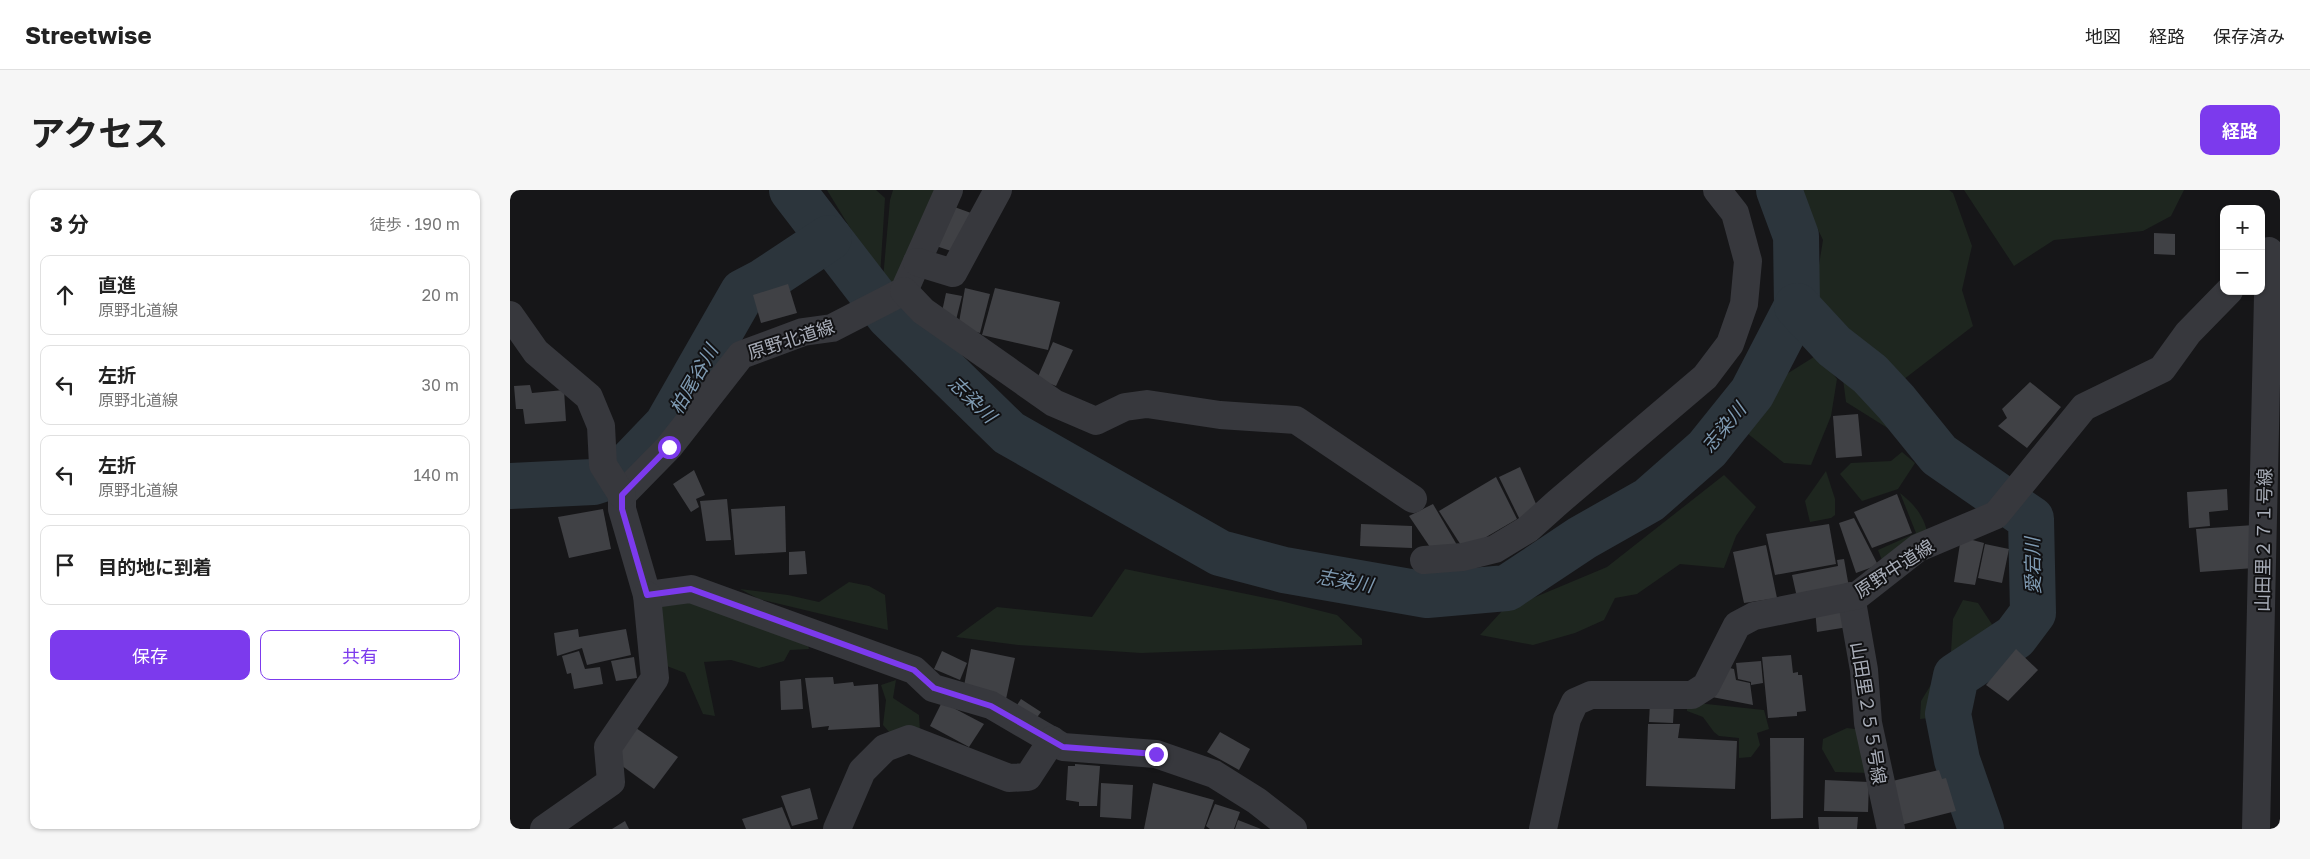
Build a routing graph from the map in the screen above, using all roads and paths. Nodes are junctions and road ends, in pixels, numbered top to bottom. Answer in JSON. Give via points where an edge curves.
{"nodes":[{"id":1,"x":948,"y":190,"type":"edge"},
{"id":2,"x":998,"y":190,"type":"edge"},
{"id":3,"x":1717,"y":190,"type":"edge"},
{"id":4,"x":2270,"y":252,"type":"edge"},
{"id":5,"x":917,"y":262,"type":"junction"},
{"id":6,"x":904,"y":291,"type":"junction"},
{"id":7,"x":2225,"y":295,"type":"edge"},
{"id":8,"x":510,"y":315,"type":"edge"},
{"id":9,"x":622,"y":494,"type":"junction"},
{"id":10,"x":1413,"y":499,"type":"dead end"},
{"id":11,"x":1424,"y":560,"type":"dead end"},
{"id":12,"x":647,"y":595,"type":"junction"},
{"id":13,"x":1851,"y":596,"type":"junction"},
{"id":14,"x":1052,"y":740,"type":"junction"},
{"id":15,"x":544,"y":829,"type":"edge"},
{"id":16,"x":837,"y":829,"type":"edge"},
{"id":17,"x":1293,"y":829,"type":"edge"},
{"id":18,"x":1543,"y":829,"type":"edge"},
{"id":19,"x":1890,"y":829,"type":"edge"},
{"id":20,"x":2256,"y":829,"type":"edge"}],
"edges":[{"from":1,"to":5,"type":"street"},
{"from":2,"to":5,"type":"street","via":[[953,273]]},
{"from":3,"to":11,"type":"street","via":[[1735,213],[1748,262],[1744,304],[1730,344],[1706,377],[1528,529],[1495,549],[1463,557]]},
{"from":4,"to":20,"type":"street","name":"山田里２７１号線"},
{"from":5,"to":6,"type":"street"},
{"from":6,"to":9,"type":"street","name":"原野北道線","via":[[832,328],[803,332],[741,355],[669,447]]},
{"from":6,"to":10,"type":"street","via":[[923,311],[1054,403],[1096,421],[1125,407],[1147,404],[1220,415],[1296,420]]},
{"from":7,"to":13,"type":"street","name":"原野中道線","via":[[2188,333],[2162,369],[2084,407],[1996,515],[1918,548],[1858,595]]},
{"from":8,"to":9,"type":"street","via":[[536,352],[589,397],[601,426],[603,465]]},
{"from":9,"to":12,"type":"street","via":[[622,509]]},
{"from":12,"to":14,"type":"street","via":[[691,589],[914,670],[934,688],[991,706]]},
{"from":12,"to":15,"type":"street","via":[[655,678],[608,747],[611,782]]},
{"from":13,"to":18,"type":"street","name":"原野中道線","via":[[1754,616],[1737,625],[1706,686],[1692,695],[1592,695],[1575,702],[1566,719]]},
{"from":13,"to":19,"type":"street","name":"山田里２５５号線","via":[[1864,670],[1868,722]]},
{"from":14,"to":16,"type":"street","via":[[1028,776],[1009,778],[910,739],[885,748],[862,771]]},
{"from":14,"to":17,"type":"street","via":[[1063,747],[1156,754],[1214,774]]}]}
